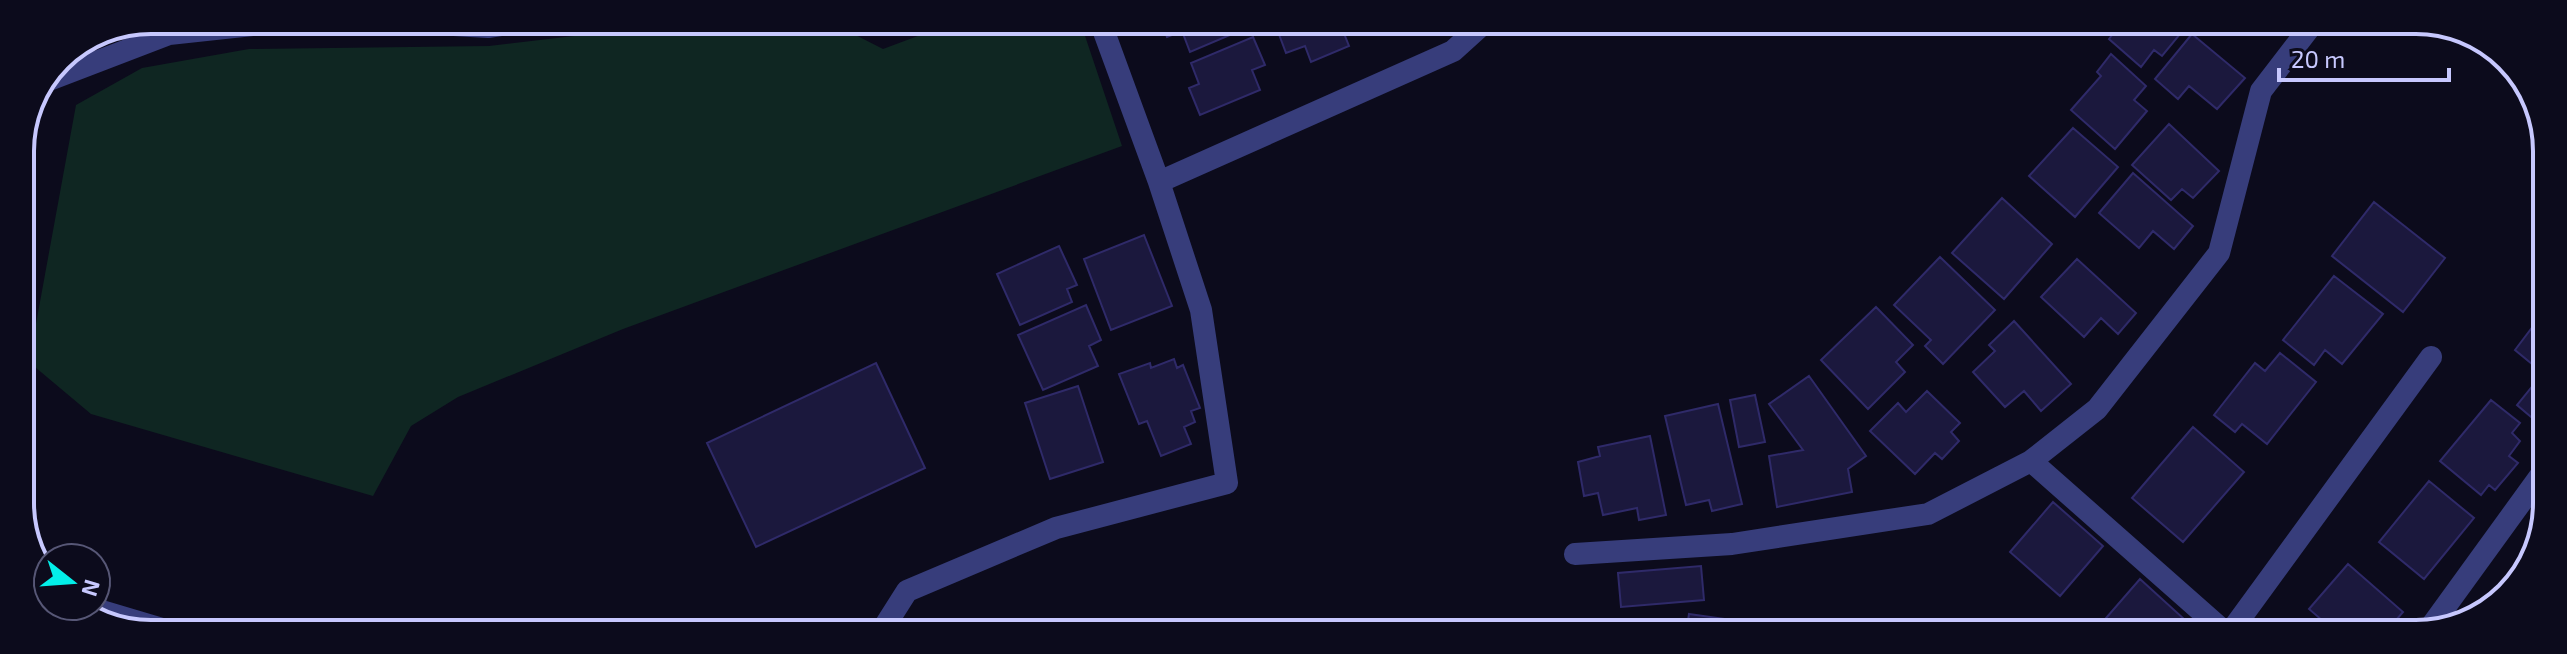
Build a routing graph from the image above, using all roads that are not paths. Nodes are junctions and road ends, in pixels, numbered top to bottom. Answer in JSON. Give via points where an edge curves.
{"nodes":[{"id":1,"x":169,"y":34,"type":"edge"},
{"id":2,"x":1105,"y":34,"type":"edge"},
{"id":3,"x":1472,"y":34,"type":"edge"},
{"id":4,"x":2305,"y":34,"type":"edge"},
{"id":5,"x":63,"y":75,"type":"edge"},
{"id":6,"x":1159,"y":182,"type":"junction"},
{"id":7,"x":2431,"y":357,"type":"dead end"},
{"id":8,"x":2031,"y":461,"type":"junction"},
{"id":9,"x":2533,"y":486,"type":"edge"},
{"id":10,"x":1575,"y":554,"type":"dead end"},
{"id":11,"x":2437,"y":618,"type":"edge"},
{"id":12,"x":889,"y":620,"type":"edge"},
{"id":13,"x":2212,"y":620,"type":"edge"},
{"id":14,"x":2238,"y":620,"type":"edge"}],
"edges":[{"from":1,"to":5,"type":"street"},
{"from":2,"to":6,"type":"street"},
{"from":3,"to":6,"type":"street","via":[[1453,51]]},
{"from":4,"to":8,"type":"street","via":[[2261,91],[2219,253],[2097,409]]},
{"from":6,"to":12,"type":"street","via":[[1201,310],[1227,483],[1056,528],[907,591]]},
{"from":7,"to":14,"type":"street"},
{"from":8,"to":10,"type":"street","via":[[1928,514],[1732,544]]},
{"from":8,"to":13,"type":"street"},
{"from":9,"to":11,"type":"street"}]}
